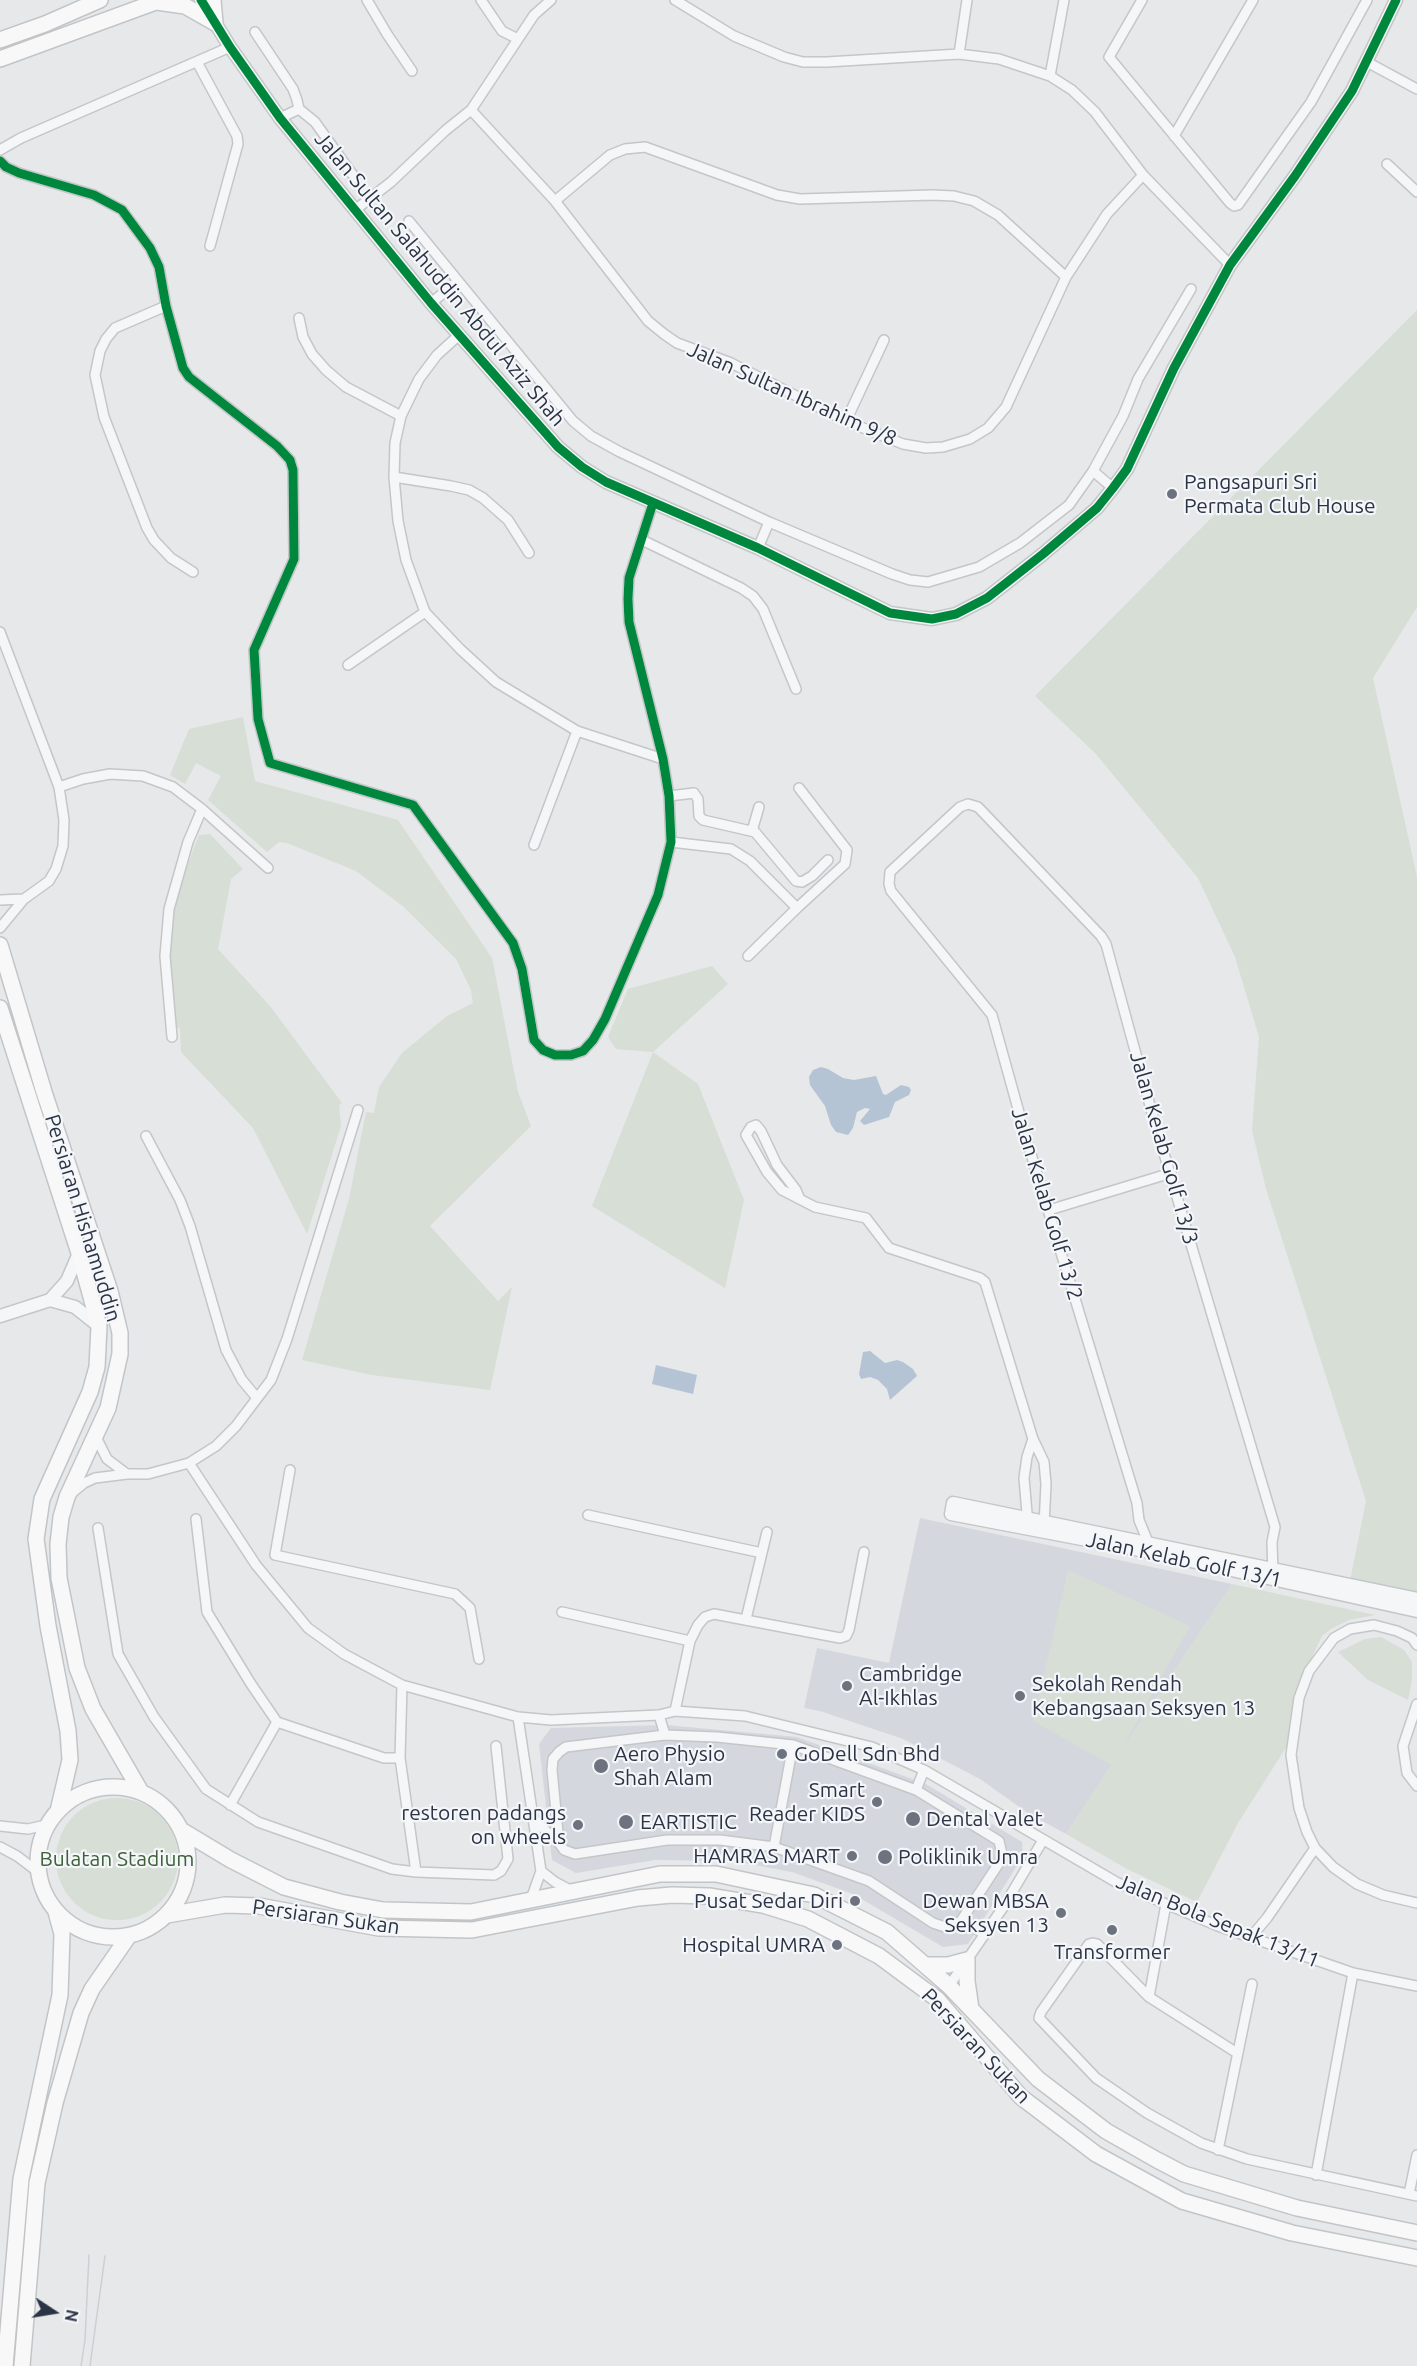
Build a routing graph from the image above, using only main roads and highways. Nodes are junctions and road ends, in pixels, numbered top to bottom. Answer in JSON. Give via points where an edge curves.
{"nodes":[{"id":1,"x":100,"y":0,"type":"edge"},
{"id":2,"x":213,"y":0,"type":"edge"},
{"id":3,"x":159,"y":1,"type":"edge"},
{"id":4,"x":0,"y":40,"type":"edge"},
{"id":5,"x":0,"y":60,"type":"edge"},
{"id":6,"x":0,"y":945,"type":"edge"},
{"id":7,"x":0,"y":1008,"type":"edge"},
{"id":8,"x":141,"y":1792,"type":"junction"},
{"id":9,"x":58,"y":1811,"type":"junction"},
{"id":10,"x":181,"y":1830,"type":"junction"},
{"id":11,"x":56,"y":1912,"type":"junction"},
{"id":12,"x":167,"y":1915,"type":"junction"},
{"id":13,"x":128,"y":1936,"type":"junction"},
{"id":14,"x":926,"y":1965,"type":"junction"},
{"id":15,"x":949,"y":1986,"type":"junction"},
{"id":16,"x":921,"y":1987,"type":"junction"},
{"id":17,"x":971,"y":2009,"type":"junction"},
{"id":18,"x":952,"y":2016,"type":"junction"},
{"id":19,"x":1417,"y":2233,"type":"edge"},
{"id":20,"x":1417,"y":2258,"type":"edge"},
{"id":21,"x":5,"y":2366,"type":"edge"},
{"id":22,"x":22,"y":2366,"type":"edge"}],
"edges":[{"from":1,"to":4,"type":"main road"},
{"from":2,"to":3,"type":"main road","via":[[215,23],[185,6]]},
{"from":3,"to":5,"type":"main road"},
{"from":6,"to":8,"type":"main road","name":"Persiaran Hishamuddin","via":[[120,1333],[120,1354],[108,1408],[61,1517],[59,1578],[77,1668],[93,1709]]},
{"from":7,"to":9,"type":"main road","name":"Persiaran Hishamuddin","via":[[99,1326],[97,1367],[90,1392],[42,1499],[36,1539],[68,1731],[70,1761]]},
{"from":8,"to":9,"type":"main road","via":[[119,1787],[96,1789],[75,1797]]},
{"from":8,"to":10,"type":"main road","via":[[164,1807]]},
{"from":9,"to":11,"type":"main road","via":[[46,1825],[38,1872]]},
{"from":10,"to":12,"type":"main road","via":[[188,1852],[188,1874]]},
{"from":10,"to":14,"type":"main road","name":"Persiaran Sukan","via":[[284,1887],[383,1910],[471,1912],[660,1874],[716,1874],[814,1895],[887,1932]]},
{"from":11,"to":13,"type":"main road","via":[[85,1932],[102,1937]]},
{"from":11,"to":21,"type":"main road","via":[[63,1943],[60,1995],[21,2179]]},
{"from":12,"to":13,"type":"main road"},
{"from":12,"to":16,"type":"main road","name":"Persiaran Sukan","via":[[225,1905],[260,1906],[379,1928],[472,1930],[638,1898],[709,1896],[763,1905],[808,1919],[879,1956]]},
{"from":13,"to":22,"type":"main road","via":[[92,1989],[81,2013],[55,2103],[37,2183]]},
{"from":14,"to":15,"type":"main road","name":"Persiaran Sukan"},
{"from":14,"to":17,"type":"main road","via":[[967,1960]]},
{"from":15,"to":16,"type":"main road"},
{"from":15,"to":17,"type":"main road","name":"Persiaran Sukan"},
{"from":15,"to":18,"type":"main road","via":[[947,1997]]},
{"from":16,"to":18,"type":"main road","name":"Persiaran Sukan"},
{"from":17,"to":19,"type":"main road","name":"Persiaran Sukan","via":[[1038,2079],[1106,2131],[1156,2160],[1184,2174],[1297,2208]]},
{"from":18,"to":20,"type":"main road","name":"Persiaran Sukan","via":[[1021,2097],[1096,2154],[1182,2201],[1292,2233]]}]}
